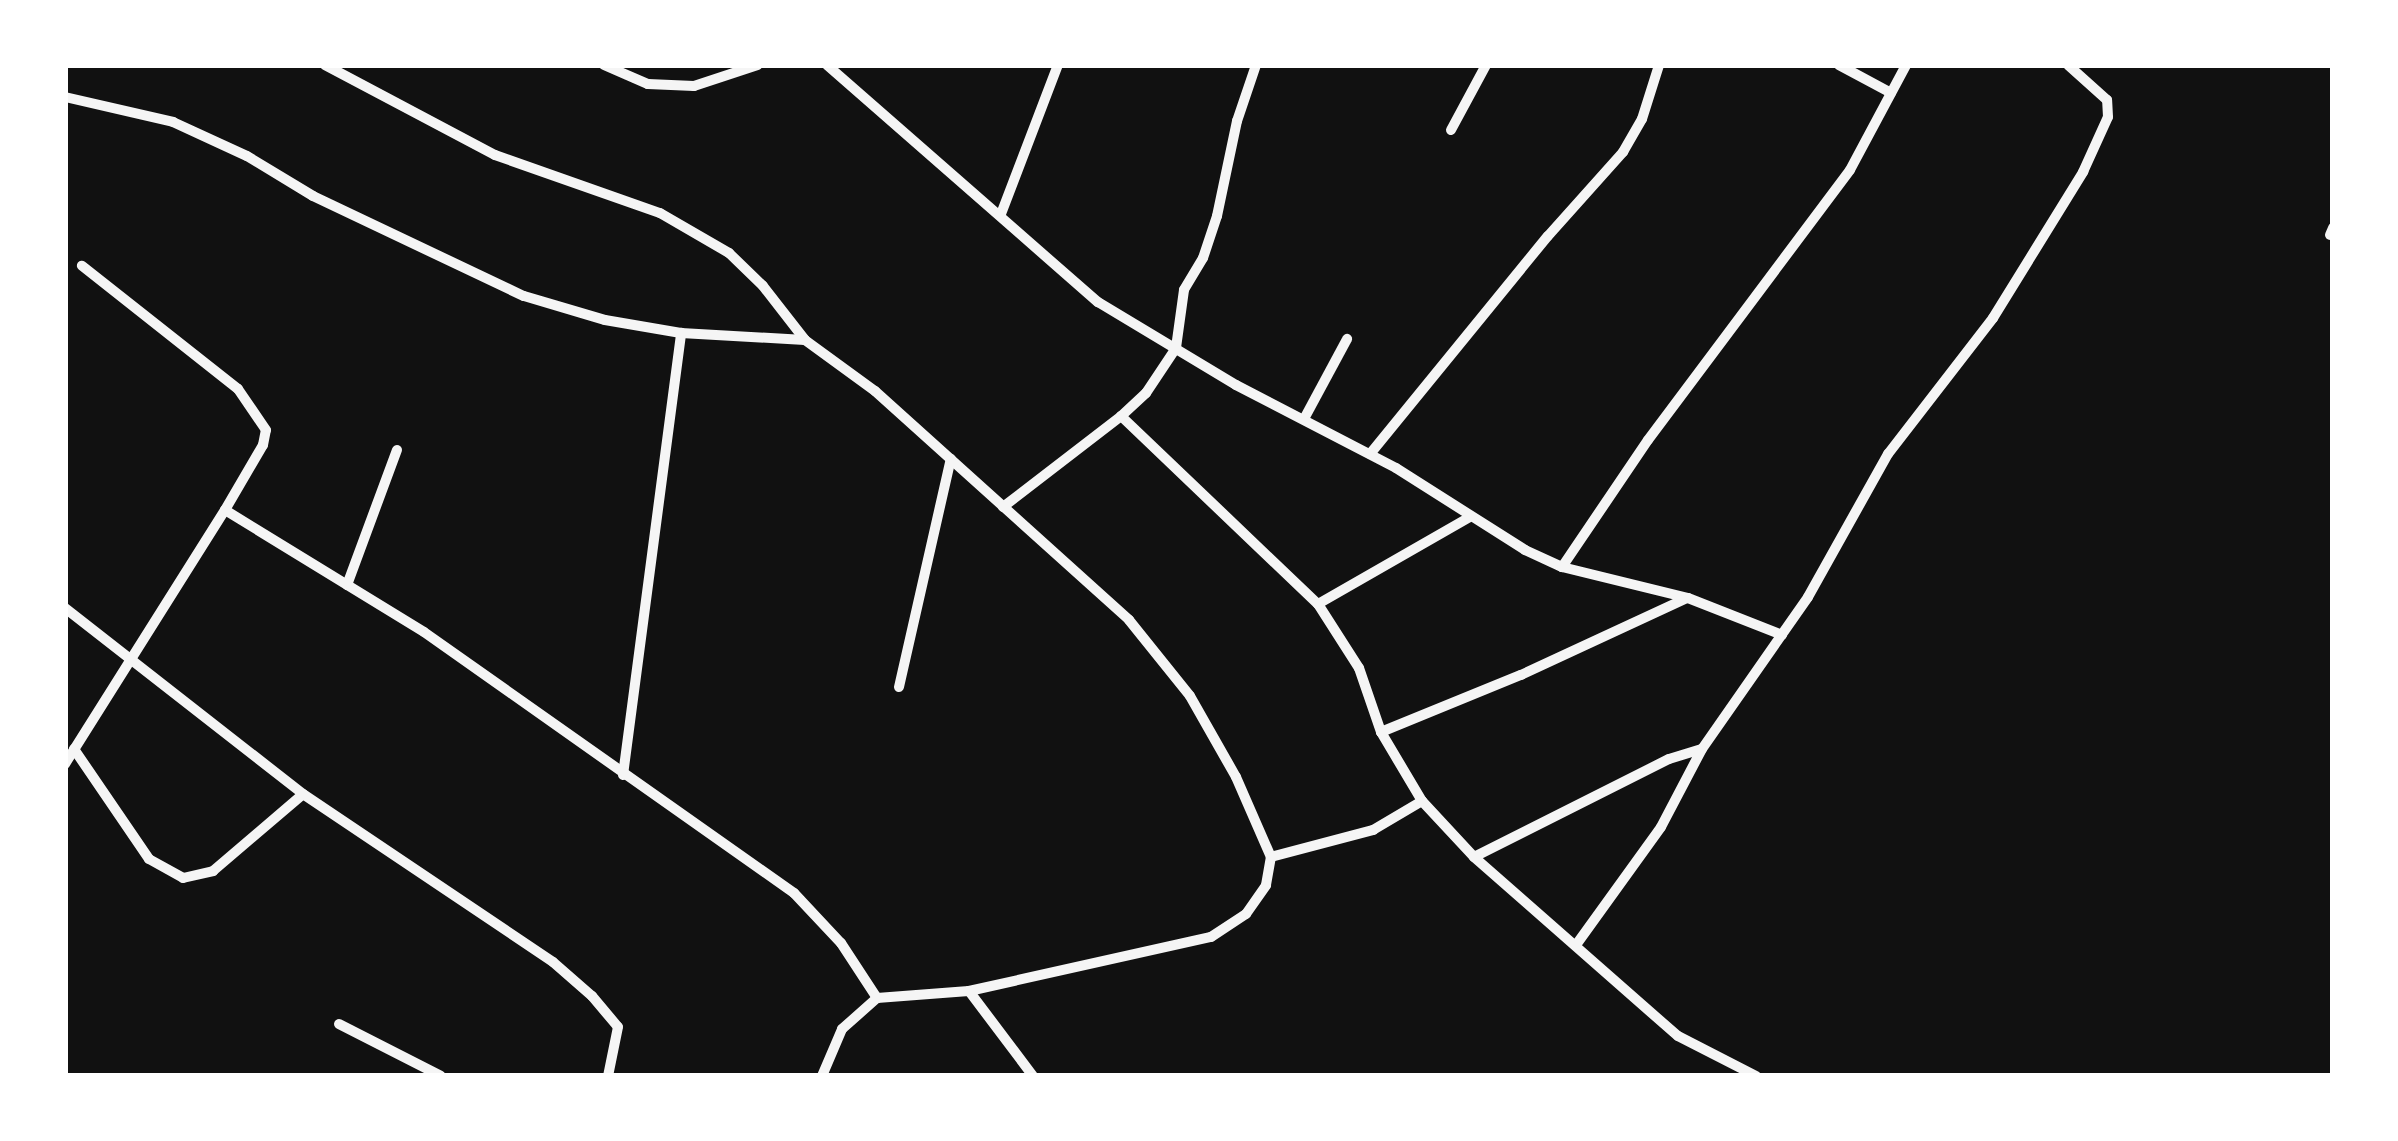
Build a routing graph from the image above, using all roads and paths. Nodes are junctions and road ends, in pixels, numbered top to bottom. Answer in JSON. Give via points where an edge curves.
{"nodes":[{"id":1,"x":324,"y":65,"type":"edge"},
{"id":2,"x":604,"y":65,"type":"edge"},
{"id":3,"x":758,"y":65,"type":"edge"},
{"id":4,"x":826,"y":65,"type":"edge"},
{"id":5,"x":1058,"y":65,"type":"edge"},
{"id":6,"x":1256,"y":65,"type":"edge"},
{"id":7,"x":1486,"y":65,"type":"edge"},
{"id":8,"x":1659,"y":65,"type":"edge"},
{"id":9,"x":1839,"y":65,"type":"edge"},
{"id":10,"x":1906,"y":65,"type":"edge"},
{"id":11,"x":2068,"y":65,"type":"edge"},
{"id":12,"x":1891,"y":94,"type":"junction"},
{"id":13,"x":65,"y":97,"type":"edge"},
{"id":14,"x":1451,"y":130,"type":"dead end"},
{"id":15,"x":1001,"y":214,"type":"junction"},
{"id":16,"x":82,"y":266,"type":"dead end"},
{"id":17,"x":681,"y":333,"type":"junction"},
{"id":18,"x":1346,"y":339,"type":"dead end"},
{"id":19,"x":805,"y":340,"type":"junction"},
{"id":20,"x":1176,"y":348,"type":"junction"},
{"id":21,"x":1120,"y":416,"type":"junction"},
{"id":22,"x":1304,"y":419,"type":"junction"},
{"id":23,"x":397,"y":450,"type":"dead end"},
{"id":24,"x":1370,"y":454,"type":"junction"},
{"id":25,"x":951,"y":459,"type":"junction"},
{"id":26,"x":1004,"y":507,"type":"junction"},
{"id":27,"x":225,"y":510,"type":"junction"},
{"id":28,"x":1470,"y":517,"type":"junction"},
{"id":29,"x":1562,"y":567,"type":"junction"},
{"id":30,"x":347,"y":585,"type":"junction"},
{"id":31,"x":1688,"y":598,"type":"junction"},
{"id":32,"x":1318,"y":604,"type":"junction"},
{"id":33,"x":65,"y":608,"type":"edge"},
{"id":34,"x":1782,"y":635,"type":"junction"},
{"id":35,"x":128,"y":658,"type":"junction"},
{"id":36,"x":899,"y":687,"type":"dead end"},
{"id":37,"x":1381,"y":732,"type":"junction"},
{"id":38,"x":1702,"y":748,"type":"junction"},
{"id":39,"x":74,"y":750,"type":"junction"},
{"id":40,"x":65,"y":764,"type":"edge"},
{"id":41,"x":623,"y":776,"type":"junction"},
{"id":42,"x":303,"y":794,"type":"junction"},
{"id":43,"x":1422,"y":801,"type":"junction"},
{"id":44,"x":1270,"y":857,"type":"junction"},
{"id":45,"x":1474,"y":857,"type":"junction"},
{"id":46,"x":1576,"y":945,"type":"junction"},
{"id":47,"x":969,"y":991,"type":"junction"},
{"id":48,"x":876,"y":998,"type":"junction"},
{"id":49,"x":339,"y":1024,"type":"dead end"},
{"id":50,"x":441,"y":1076,"type":"edge"},
{"id":51,"x":608,"y":1076,"type":"edge"},
{"id":52,"x":822,"y":1076,"type":"edge"},
{"id":53,"x":1033,"y":1076,"type":"edge"},
{"id":54,"x":1756,"y":1076,"type":"edge"}],
"edges":[{"from":1,"to":19,"type":"street","via":[[495,155],[677,223],[729,253]]},
{"from":2,"to":3,"type":"street","via":[[648,84],[694,86]]},
{"from":4,"to":15,"type":"street"},
{"from":5,"to":15,"type":"street"},
{"from":6,"to":20,"type":"street","via":[[1204,258],[1184,290]]},
{"from":7,"to":14,"type":"street"},
{"from":8,"to":24,"type":"street","via":[[1623,152]]},
{"from":9,"to":12,"type":"street"},
{"from":10,"to":12,"type":"street"},
{"from":11,"to":34,"type":"street","via":[[2107,100],[2108,117],[2083,172],[1994,318],[1888,454]]},
{"from":12,"to":29,"type":"street","via":[[1850,170]]},
{"from":13,"to":17,"type":"street","via":[[174,122],[524,296]]},
{"from":15,"to":20,"type":"street","via":[[1098,302]]},
{"from":16,"to":27,"type":"street","via":[[238,389],[258,413],[266,430],[263,446]]},
{"from":17,"to":19,"type":"street"},
{"from":17,"to":41,"type":"street"},
{"from":18,"to":22,"type":"street"},
{"from":19,"to":25,"type":"street"},
{"from":20,"to":21,"type":"street","via":[[1146,393]]},
{"from":20,"to":22,"type":"street"},
{"from":21,"to":26,"type":"street"},
{"from":21,"to":32,"type":"street"},
{"from":22,"to":24,"type":"street"},
{"from":23,"to":30,"type":"street"},
{"from":24,"to":28,"type":"street"},
{"from":25,"to":26,"type":"street"},
{"from":25,"to":36,"type":"street"},
{"from":26,"to":44,"type":"street","via":[[1128,620],[1190,696],[1236,777]]},
{"from":27,"to":30,"type":"street"},
{"from":27,"to":35,"type":"street"},
{"from":28,"to":29,"type":"street"},
{"from":28,"to":32,"type":"street"},
{"from":29,"to":31,"type":"street"},
{"from":30,"to":41,"type":"street","via":[[424,632]]},
{"from":31,"to":34,"type":"street"},
{"from":31,"to":37,"type":"street"},
{"from":32,"to":37,"type":"street","via":[[1359,668]]},
{"from":33,"to":35,"type":"street"},
{"from":34,"to":38,"type":"street"},
{"from":35,"to":39,"type":"street"},
{"from":35,"to":42,"type":"street"},
{"from":37,"to":43,"type":"street"},
{"from":38,"to":45,"type":"street","via":[[1669,758]]},
{"from":38,"to":46,"type":"street","via":[[1661,827]]},
{"from":39,"to":40,"type":"street"},
{"from":39,"to":42,"type":"street","via":[[149,859],[182,878],[213,872]]},
{"from":41,"to":48,"type":"street","via":[[794,893],[841,944]]},
{"from":42,"to":51,"type":"street","via":[[484,912],[592,996],[618,1026]]},
{"from":43,"to":44,"type":"street","via":[[1373,830]]},
{"from":43,"to":45,"type":"street"},
{"from":44,"to":47,"type":"street","via":[[1266,885],[1246,914],[1210,938]]},
{"from":45,"to":46,"type":"street"},
{"from":46,"to":54,"type":"street","via":[[1678,1036]]},
{"from":47,"to":48,"type":"street"},
{"from":47,"to":53,"type":"street"},
{"from":48,"to":52,"type":"street","via":[[842,1029]]},
{"from":49,"to":50,"type":"street"}]}
